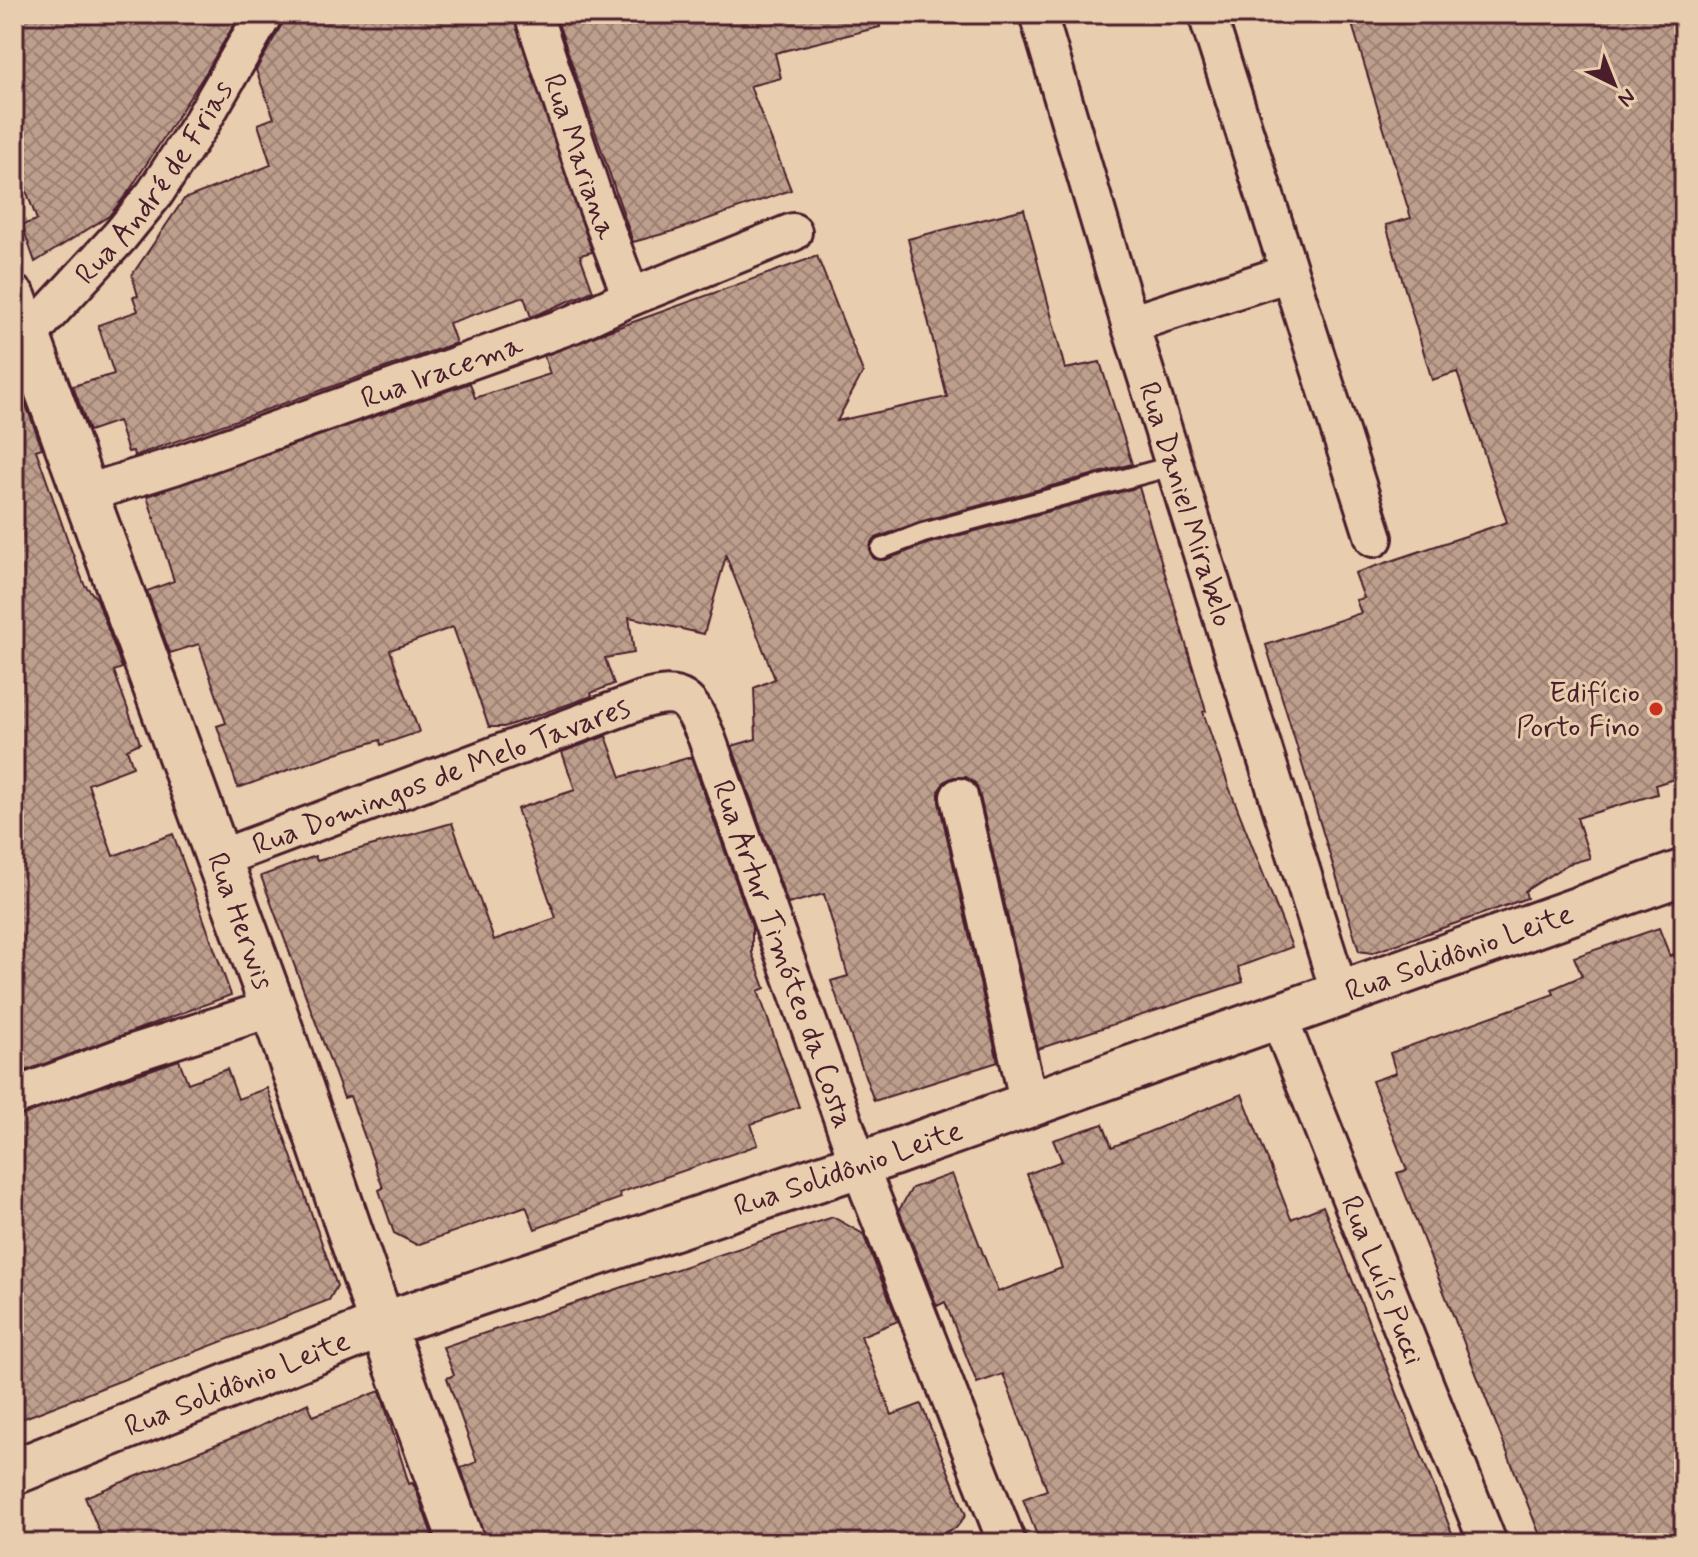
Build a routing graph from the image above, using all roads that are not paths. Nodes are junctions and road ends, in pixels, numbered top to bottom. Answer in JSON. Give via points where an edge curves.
{"nodes":[{"id":1,"x":264,"y":14,"type":"edge"},
{"id":2,"x":533,"y":14,"type":"edge"},
{"id":3,"x":1038,"y":14,"type":"edge"},
{"id":4,"x":1207,"y":14,"type":"edge"},
{"id":5,"x":793,"y":232,"type":"dead end"},
{"id":6,"x":1289,"y":273,"type":"junction"},
{"id":7,"x":631,"y":297,"type":"junction"},
{"id":8,"x":1130,"y":324,"type":"junction"},
{"id":9,"x":19,"y":330,"type":"edge"},
{"id":10,"x":1176,"y":465,"type":"junction"},
{"id":11,"x":84,"y":494,"type":"junction"},
{"id":12,"x":1374,"y":538,"type":"dead end"},
{"id":13,"x":881,"y":549,"type":"dead end"},
{"id":14,"x":666,"y":693,"type":"joint"},
{"id":15,"x":959,"y":797,"type":"dead end"},
{"id":16,"x":218,"y":859,"type":"junction"},
{"id":17,"x":1684,"y":873,"type":"edge"},
{"id":18,"x":1340,"y":994,"type":"junction"},
{"id":19,"x":273,"y":1008,"type":"junction"},
{"id":20,"x":1278,"y":1016,"type":"junction"},
{"id":21,"x":14,"y":1097,"type":"edge"},
{"id":22,"x":1029,"y":1104,"type":"junction"},
{"id":23,"x":859,"y":1165,"type":"junction"},
{"id":24,"x":382,"y":1325,"type":"junction"},
{"id":25,"x":14,"y":1472,"type":"edge"},
{"id":26,"x":462,"y":1543,"type":"edge"},
{"id":27,"x":1007,"y":1543,"type":"edge"},
{"id":28,"x":1488,"y":1543,"type":"edge"}],
"edges":[{"from":1,"to":9,"type":"street","name":"Rua André de Frias","via":[[155,193]]},
{"from":2,"to":7,"type":"street","name":"Rua Mariana"},
{"from":3,"to":8,"type":"street","name":"Rua Daniel Mirabelo"},
{"from":4,"to":6,"type":"street"},
{"from":5,"to":7,"type":"street","name":"Rua Iracema"},
{"from":6,"to":8,"type":"street"},
{"from":6,"to":12,"type":"street"},
{"from":7,"to":11,"type":"street","name":"Rua Iracema","via":[[573,324]]},
{"from":8,"to":10,"type":"street","name":"Rua Daniel Mirabelo"},
{"from":9,"to":11,"type":"main road","name":"Rua Herwis"},
{"from":10,"to":13,"type":"lane"},
{"from":10,"to":18,"type":"street","name":"Rua Daniel Mirabelo"},
{"from":11,"to":16,"type":"main road","name":"Rua Herwis"},
{"from":14,"to":16,"type":"street","name":"Rua Domingos de Melo Tavares"},
{"from":14,"to":23,"type":"street","name":"Rua Artur Timóteo da Costa","via":[[691,707],[706,736]]},
{"from":15,"to":22,"type":"street"},
{"from":16,"to":19,"type":"main road","name":"Rua Herwis"},
{"from":17,"to":18,"type":"main road","name":"Rua Solidônio Leite"},
{"from":18,"to":20,"type":"main road","name":"Rua Solidônio Leite"},
{"from":19,"to":21,"type":"street"},
{"from":19,"to":24,"type":"main road","name":"Rua Herwis"},
{"from":20,"to":22,"type":"main road","name":"Rua Solidônio Leite"},
{"from":20,"to":28,"type":"street","name":"Rua Luís Pucci"},
{"from":22,"to":23,"type":"main road","name":"Rua Solidônio Leite"},
{"from":23,"to":24,"type":"main road","name":"Rua Solidônio Leite"},
{"from":23,"to":27,"type":"street","name":"Rua Artur Timóteo da Costa"},
{"from":24,"to":25,"type":"main road","name":"Rua Solidônio Leite"},
{"from":24,"to":26,"type":"main road","name":"Rua Herwis"}]}
